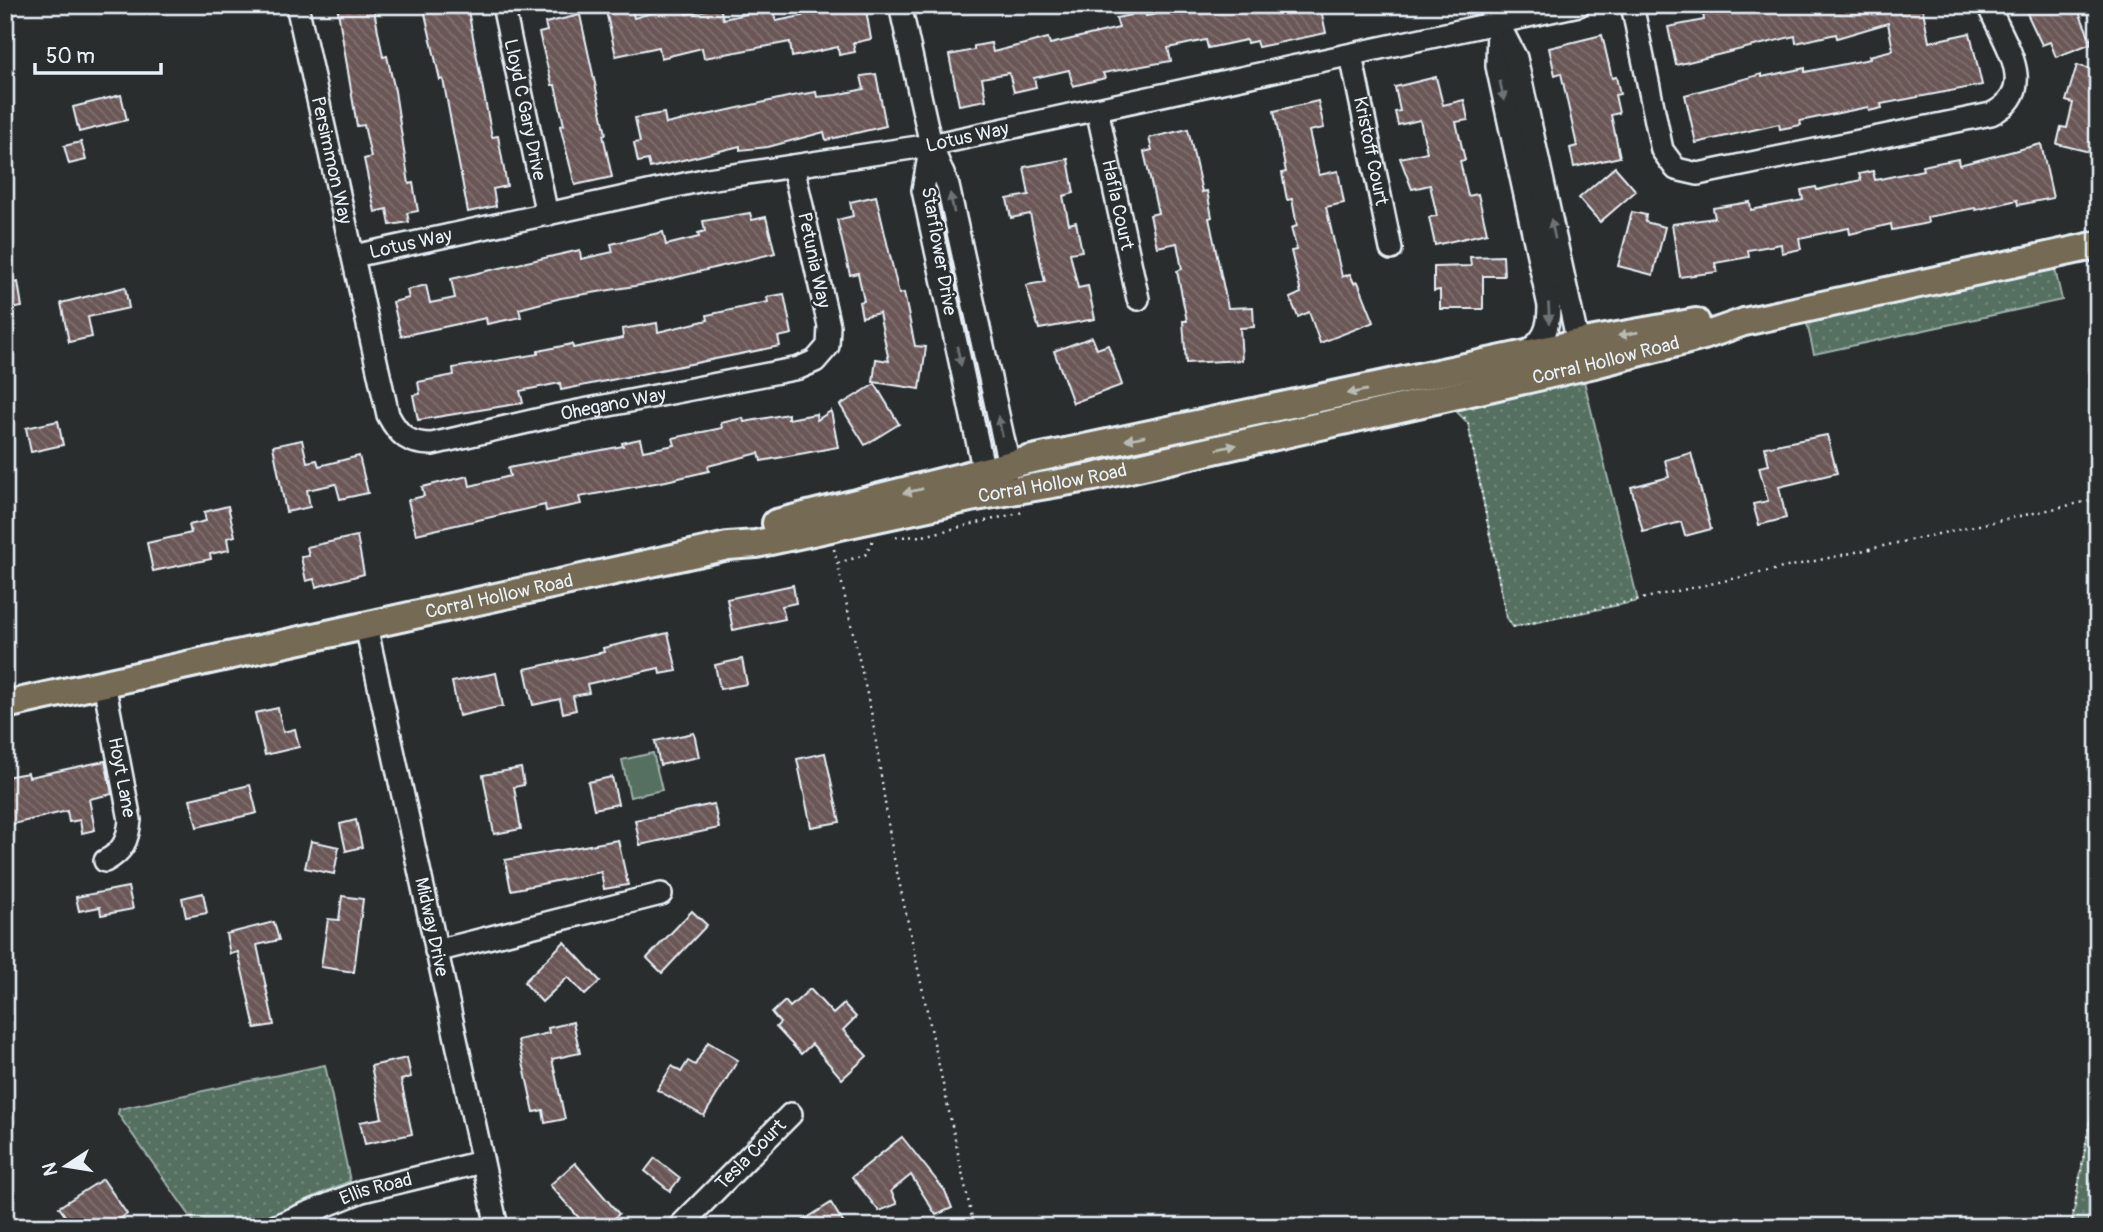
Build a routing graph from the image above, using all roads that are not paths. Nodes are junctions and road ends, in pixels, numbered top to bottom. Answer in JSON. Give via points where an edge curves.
{"nodes":[{"id":1,"x":297,"y":5,"type":"edge"},
{"id":2,"x":503,"y":5,"type":"edge"},
{"id":3,"x":900,"y":5,"type":"edge"},
{"id":4,"x":1579,"y":5,"type":"edge"},
{"id":5,"x":1632,"y":5,"type":"edge"},
{"id":6,"x":1989,"y":5,"type":"edge"},
{"id":7,"x":1496,"y":14,"type":"edge"},
{"id":8,"x":1350,"y":55,"type":"junction"},
{"id":9,"x":1097,"y":109,"type":"junction"},
{"id":10,"x":931,"y":145,"type":"junction"},
{"id":11,"x":793,"y":166,"type":"junction"},
{"id":12,"x":547,"y":215,"type":"junction"},
{"id":13,"x":2098,"y":245,"type":"edge"},
{"id":14,"x":1391,"y":249,"type":"dead end"},
{"id":15,"x":354,"y":256,"type":"junction"},
{"id":16,"x":1138,"y":299,"type":"dead end"},
{"id":17,"x":1744,"y":322,"type":"junction"},
{"id":18,"x":1578,"y":343,"type":"junction"},
{"id":19,"x":823,"y":354,"type":"joint"},
{"id":20,"x":1520,"y":357,"type":"junction"},
{"id":21,"x":1347,"y":420,"type":"junction"},
{"id":22,"x":401,"y":435,"type":"joint"},
{"id":23,"x":998,"y":476,"type":"junction"},
{"id":24,"x":728,"y":546,"type":"junction"},
{"id":25,"x":366,"y":626,"type":"junction"},
{"id":26,"x":104,"y":683,"type":"junction"},
{"id":27,"x":5,"y":705,"type":"edge"},
{"id":28,"x":105,"y":861,"type":"dead end"},
{"id":29,"x":661,"y":894,"type":"dead end"},
{"id":30,"x":436,"y":951,"type":"junction"},
{"id":31,"x":791,"y":1114,"type":"dead end"},
{"id":32,"x":482,"y":1162,"type":"junction"},
{"id":33,"x":273,"y":1227,"type":"edge"},
{"id":34,"x":497,"y":1227,"type":"edge"},
{"id":35,"x":679,"y":1227,"type":"edge"}],
"edges":[{"from":1,"to":15,"type":"street","name":"Persimmon Way"},
{"from":2,"to":12,"type":"street","name":"Lloyd C Gary Drive"},
{"from":3,"to":10,"type":"street"},
{"from":4,"to":7,"type":"street","name":"Lotus Way"},
{"from":5,"to":6,"type":"street","via":[[1662,150],[1676,169],[1698,174],[1978,117],[2007,107],[2018,87],[2015,69]]},
{"from":7,"to":8,"type":"street","name":"Lotus Way"},
{"from":18,"to":7,"type":"street","one_way":true,"via":[[1516,58]]},
{"from":7,"to":20,"type":"street","one_way":true,"via":[[1497,66],[1549,306],[1545,335]]},
{"from":8,"to":9,"type":"street","name":"Lotus Way"},
{"from":8,"to":14,"type":"street","name":"Kristoff Court"},
{"from":9,"to":10,"type":"street","name":"Lotus Way"},
{"from":9,"to":16,"type":"street","name":"Hafla Court"},
{"from":10,"to":11,"type":"street","name":"Lotus Way"},
{"from":10,"to":23,"type":"street","via":[[948,186]]},
{"from":11,"to":12,"type":"street","name":"Lotus Way","via":[[708,179]]},
{"from":11,"to":19,"type":"street","name":"Petunia Way","via":[[829,326]]},
{"from":12,"to":15,"type":"street","name":"Lotus Way"},
{"from":13,"to":17,"type":"main road","name":"Corral Hollow Road"},
{"from":15,"to":22,"type":"street","name":"Persimmon Way","via":[[388,415]]},
{"from":17,"to":18,"type":"main road","one_way":true,"via":[[1689,323]]},
{"from":17,"to":21,"type":"main road","name":"Corral Hollow Road","via":[[1595,364]]},
{"from":18,"to":20,"type":"main road"},
{"from":18,"to":21,"type":"street","via":[[1572,355],[1557,363],[1389,402]]},
{"from":19,"to":22,"type":"street","name":"Ohegano Way","via":[[799,368],[432,444],[417,444]]},
{"from":20,"to":23,"type":"main road","one_way":true},
{"from":23,"to":21,"type":"main road","name":"Corral Hollow Road","one_way":true,"via":[[1094,477]]},
{"from":23,"to":24,"type":"main road","one_way":true,"via":[[791,518],[753,530]]},
{"from":23,"to":24,"type":"main road","name":"Corral Hollow Road","via":[[875,524]]},
{"from":24,"to":25,"type":"main road","name":"Corral Hollow Road"},
{"from":25,"to":26,"type":"main road","name":"Corral Hollow Road"},
{"from":25,"to":30,"type":"street","name":"Midway Drive"},
{"from":26,"to":27,"type":"main road","name":"Corral Hollow Road"},
{"from":26,"to":28,"type":"street","name":"Hoyt Lane","via":[[130,820],[121,850]]},
{"from":29,"to":30,"type":"street"},
{"from":30,"to":32,"type":"street","name":"Midway Drive"},
{"from":31,"to":35,"type":"street","name":"Tesla Court"},
{"from":32,"to":33,"type":"street","name":"Ellis Road","via":[[362,1191]]},
{"from":32,"to":34,"type":"street","name":"Midway Drive"}]}
